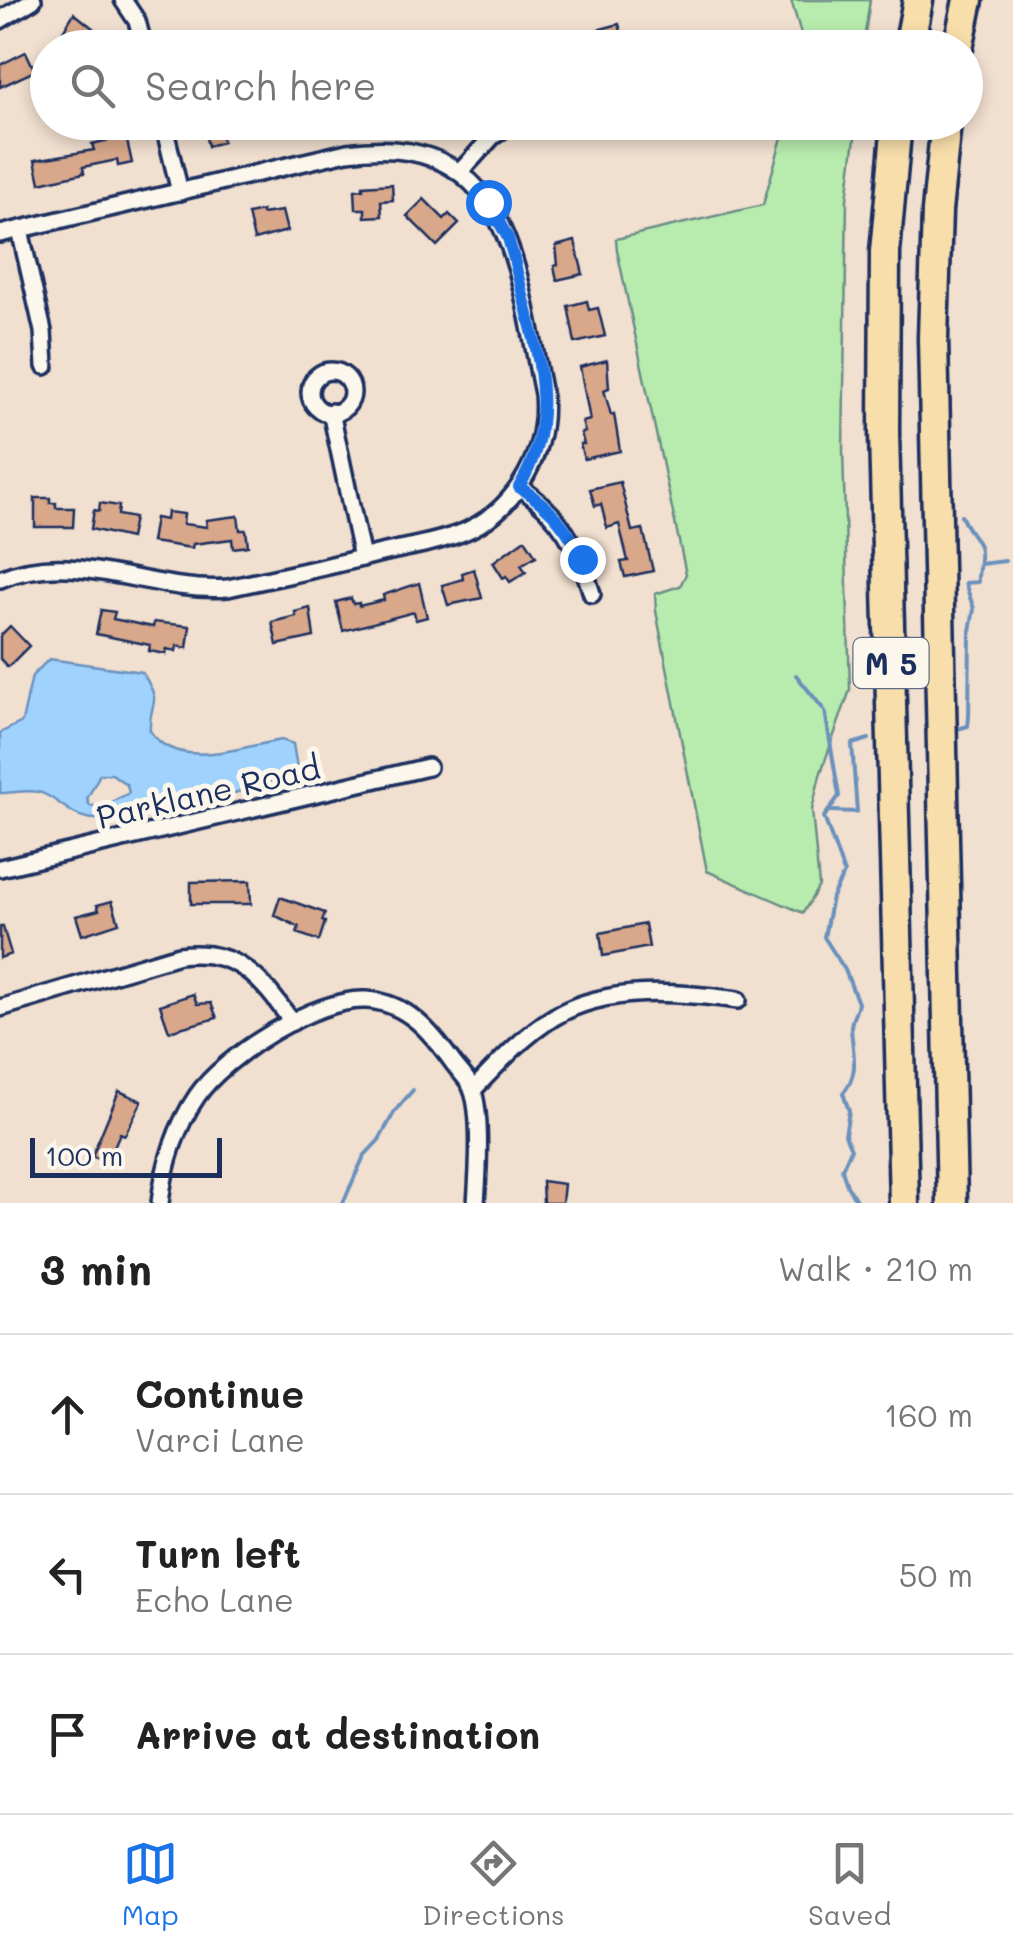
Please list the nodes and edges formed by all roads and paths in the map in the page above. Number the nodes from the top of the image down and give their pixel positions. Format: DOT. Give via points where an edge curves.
graph roads {
  1 [pos="33,0"];
  2 [pos="123,0"];
  3 [pos="918,0"];
  4 [pos="968,0"];
  5 [pos="0,20"];
  6 [pos="139,30"];
  7 [pos="912,30"];
  8 [pos="962,30"];
  9 [pos="167,140"];
  10 [pos="489,140"];
  11 [pos="895,140"];
  12 [pos="944,140"];
  13 [pos="460,172"];
  14 [pos="180,192"];
  15 [pos="20,230"];
  16 [pos="0,234"];
  17 [pos="45,366"];
  18 [pos="332,412"];
  19 [pos="515,492"];
  20 [pos="362,558"];
  21 [pos="0,579"];
  22 [pos="592,594"];
  23 [pos="428,768"];
  24 [pos="0,868"];
  25 [pos="738,1000"];
  26 [pos="0,1008"];
  27 [pos="292,1022"];
  28 [pos="473,1090"];
  29 [pos="160,1203"];
  30 [pos="476,1203"];
  31 [pos="904,1203"];
  32 [pos="952,1203"];
  1 -- 5 [label="street"];
  2 -- 6 [label="street"];
  3 -- 7 [label="highway"];
  4 -- 8 [label="highway"];
  9 -- 14 [label="street"];
  10 -- 13 [label="street"];
  11 -- 31 [label="highway, M 5" via="885,252 884,432"];
  12 -- 32 [label="highway, M 5" via="933,338"];
  13 -- 14 [label="street" via="406,150 368,149"];
  13 -- 19 [label="street" via="508,238 543,394 541,439"];
  14 -- 15 [label="street"];
  15 -- 16 [label="street"];
  15 -- 17 [label="street"];
  18 -- 20 [label="street"];
  19 -- 20 [label="street" via="490,517 459,533"];
  19 -- 22 [label="street" via="544,506 569,535"];
  20 -- 21 [label="street" via="216,589 66,566"];
  23 -- 24 [label="street, Parklane Road"];
  25 -- 28 [label="street" via="628,994 582,1004 534,1032"];
  26 -- 27 [label="street" via="202,952 251,972"];
  27 -- 28 [label="street" via="322,1007 364,999 400,1006 433,1035"];
  27 -- 29 [label="street" via="240,1054 199,1092 177,1130"];
  28 -- 30 [label="street" via="480,1160"];
}
